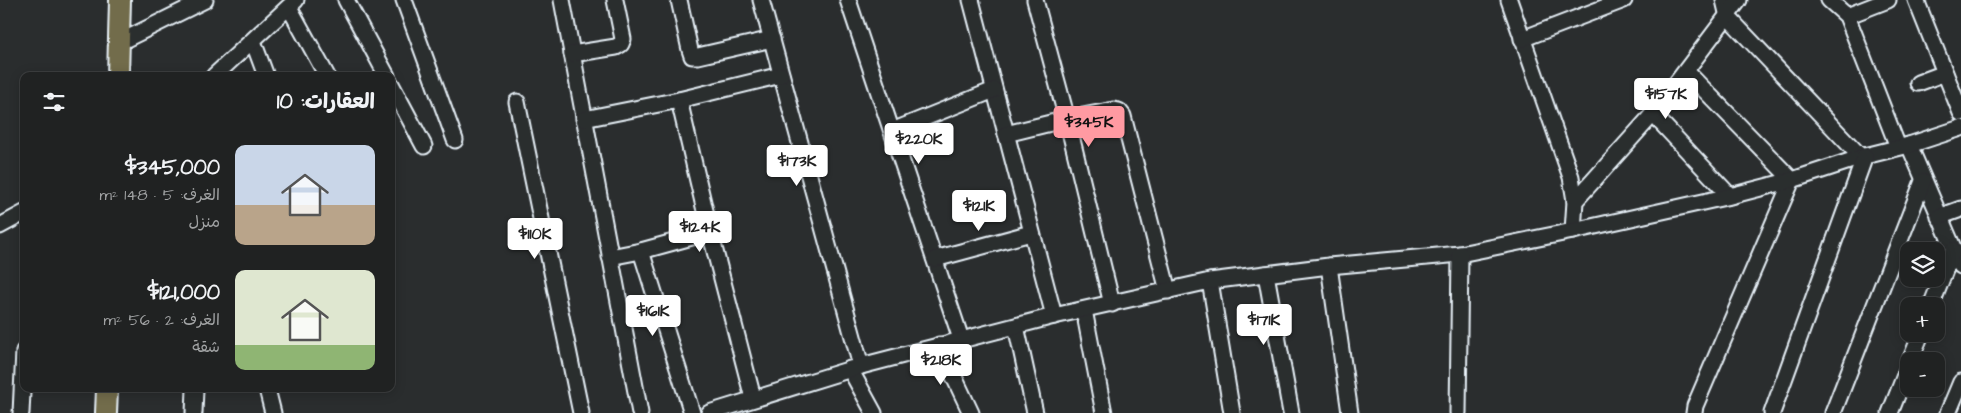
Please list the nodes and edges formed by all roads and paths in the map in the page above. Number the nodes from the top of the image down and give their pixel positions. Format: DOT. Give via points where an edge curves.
graph roads {
  1 [pos="120,0"];
  2 [pos="205,0"];
  3 [pos="346,0"];
  4 [pos="404,0"];
  5 [pos="562,0"];
  6 [pos="615,0"];
  7 [pos="679,0"];
  8 [pos="761,0"];
  9 [pos="848,0"];
  10 [pos="970,0"];
  11 [pos="1035,0"];
  12 [pos="1509,0"];
  13 [pos="1624,0"];
  14 [pos="1724,0"];
  15 [pos="1739,0"];
  16 [pos="1829,0"];
  17 [pos="1888,0"];
  18 [pos="1916,0"];
  19 [pos="292,4"];
  20 [pos="1848,16"];
  21 [pos="1728,17"];
  22 [pos="772,39"];
  23 [pos="1522,39"];
  24 [pos="253,41"];
  25 [pos="118,44"];
  26 [pos="572,54"];
  27 [pos="1686,71"];
  28 [pos="118,72"];
  29 [pos="218,72"];
  30 [pos="265,72"];
  31 [pos="325,72"];
  32 [pos="385,72"];
  33 [pos="1945,72"];
  34 [pos="782,75"];
  35 [pos="1918,83"];
  36 [pos="994,90"];
  37 [pos="395,92"];
  38 [pos="679,100"];
  39 [pos="517,102"];
  40 [pos="1961,113"];
  41 [pos="1652,114"];
  42 [pos="584,119"];
  43 [pos="1067,119"];
  44 [pos="1961,128"];
  45 [pos="892,131"];
  46 [pos="1006,134"];
  47 [pos="455,140"];
  48 [pos="424,146"];
  49 [pos="1904,146"];
  50 [pos="1863,156"];
  51 [pos="1792,180"];
  52 [pos="1924,181"];
  53 [pos="1730,196"];
  54 [pos="1576,201"];
  55 [pos="1961,209"];
  56 [pos="20,215"];
  57 [pos="1939,217"];
  58 [pos="0,226"];
  59 [pos="1573,231"];
  60 [pos="710,232"];
  61 [pos="1031,233"];
  62 [pos="1953,250"];
  63 [pos="641,251"];
  64 [pos="1460,254"];
  65 [pos="610,257"];
  66 [pos="935,259"];
  67 [pos="1329,266"];
  68 [pos="1961,266"];
  69 [pos="1266,274"];
  70 [pos="1210,281"];
  71 [pos="1168,291"];
  72 [pos="1935,297"];
  73 [pos="1112,304"];
  74 [pos="1084,310"];
  75 [pos="1054,316"];
  76 [pos="1016,326"];
  77 [pos="961,339"];
  78 [pos="939,345"];
  79 [pos="856,367"];
  80 [pos="1961,382"];
  81 [pos="1900,388"];
  82 [pos="22,392"];
  83 [pos="107,392"];
  84 [pos="195,392"];
  85 [pos="268,392"];
  86 [pos="753,398"];
  87 [pos="736,409"];
  88 [pos="21,413"];
  89 [pos="106,413"];
  90 [pos="194,413"];
  91 [pos="273,413"];
  92 [pos="581,413"];
  93 [pos="640,413"];
  94 [pos="692,413"];
  95 [pos="709,413"];
  96 [pos="874,413"];
  97 [pos="971,413"];
  98 [pos="1035,413"];
  99 [pos="1104,413"];
  100 [pos="1232,413"];
  101 [pos="1291,413"];
  102 [pos="1350,413"];
  103 [pos="1458,413"];
  104 [pos="1694,413"];
  105 [pos="1772,413"];
  106 [pos="1833,413"];
  107 [pos="1890,413"];
  108 [pos="1948,413"];
  1 -- 25 [label="main road"];
  2 -- 25 [label="street"];
  3 -- 32 [label="street"];
  4 -- 47 [label="street"];
  5 -- 26 [label="street"];
  6 -- 26 [label="street" via="623,39 621,44"];
  7 -- 22 [label="street" via="692,56"];
  8 -- 22 [label="street"];
  9 -- 45 [label="street"];
  10 -- 36 [label="street"];
  11 -- 43 [label="street"];
  12 -- 23 [label="street"];
  13 -- 23 [label="street"];
  14 -- 21 [label="street"];
  15 -- 21 [label="street"];
  16 -- 20 [label="street"];
  17 -- 20 [label="street"];
  18 -- 33 [label="street"];
  19 -- 24 [label="street"];
  19 -- 31 [label="street"];
  20 -- 49 [label="street"];
  21 -- 27 [label="street"];
  21 -- 50 [label="street"];
  22 -- 34 [label="street"];
  23 -- 54 [label="street" via="1571,177"];
  24 -- 29 [label="street"];
  24 -- 30 [label="street"];
  25 -- 28 [label="main road"];
  26 -- 42 [label="street"];
  27 -- 41 [label="street"];
  27 -- 51 [label="street"];
  33 -- 35 [label="street"];
  33 -- 40 [label="street"];
  34 -- 38 [label="street"];
  34 -- 79 [label="street"];
  36 -- 45 [label="street"];
  36 -- 46 [label="street"];
  37 -- 48 [label="street"];
  38 -- 42 [label="street"];
  38 -- 60 [label="street"];
  39 -- 92 [label="street"];
  41 -- 53 [label="street"];
  41 -- 54 [label="street"];
  42 -- 65 [label="street"];
  43 -- 46 [label="street"];
  43 -- 71 [label="street" via="1114,110 1123,116"];
  43 -- 73 [label="street"];
  44 -- 49 [label="street"];
  45 -- 66 [label="street"];
  46 -- 61 [label="street"];
  49 -- 50 [label="street"];
  49 -- 52 [label="street"];
  50 -- 51 [label="street"];
  50 -- 105 [label="street"];
  51 -- 53 [label="street"];
  51 -- 104 [label="street"];
  52 -- 57 [label="street"];
  52 -- 106 [label="street"];
  53 -- 59 [label="street"];
  54 -- 59 [label="street"];
  55 -- 57 [label="street"];
  56 -- 58 [label="street"];
  57 -- 62 [label="street"];
  59 -- 64 [label="street"];
  60 -- 63 [label="street"];
  60 -- 86 [label="street"];
  61 -- 66 [label="street"];
  61 -- 75 [label="street"];
  62 -- 68 [label="street"];
  62 -- 72 [label="street"];
  63 -- 65 [label="street"];
  63 -- 94 [label="street"];
  64 -- 67 [label="street"];
  64 -- 103 [label="street"];
  65 -- 93 [label="street"];
  66 -- 77 [label="street"];
  67 -- 69 [label="street"];
  67 -- 102 [label="street"];
  69 -- 70 [label="street"];
  69 -- 101 [label="street"];
  70 -- 71 [label="street"];
  70 -- 100 [label="street"];
  71 -- 73 [label="street"];
  73 -- 74 [label="street"];
  74 -- 75 [label="street"];
  74 -- 99 [label="street"];
  75 -- 76 [label="street"];
  76 -- 77 [label="street"];
  76 -- 98 [label="street"];
  77 -- 78 [label="street"];
  78 -- 79 [label="street"];
  78 -- 97 [label="street"];
  79 -- 86 [label="street"];
  79 -- 96 [label="street"];
  80 -- 108 [label="street"];
  81 -- 107 [label="street"];
  82 -- 88 [label="street"];
  83 -- 89 [label="main road"];
  84 -- 90 [label="street"];
  85 -- 91 [label="street"];
  86 -- 87 [label="street"];
  87 -- 95 [label="street"];
}
